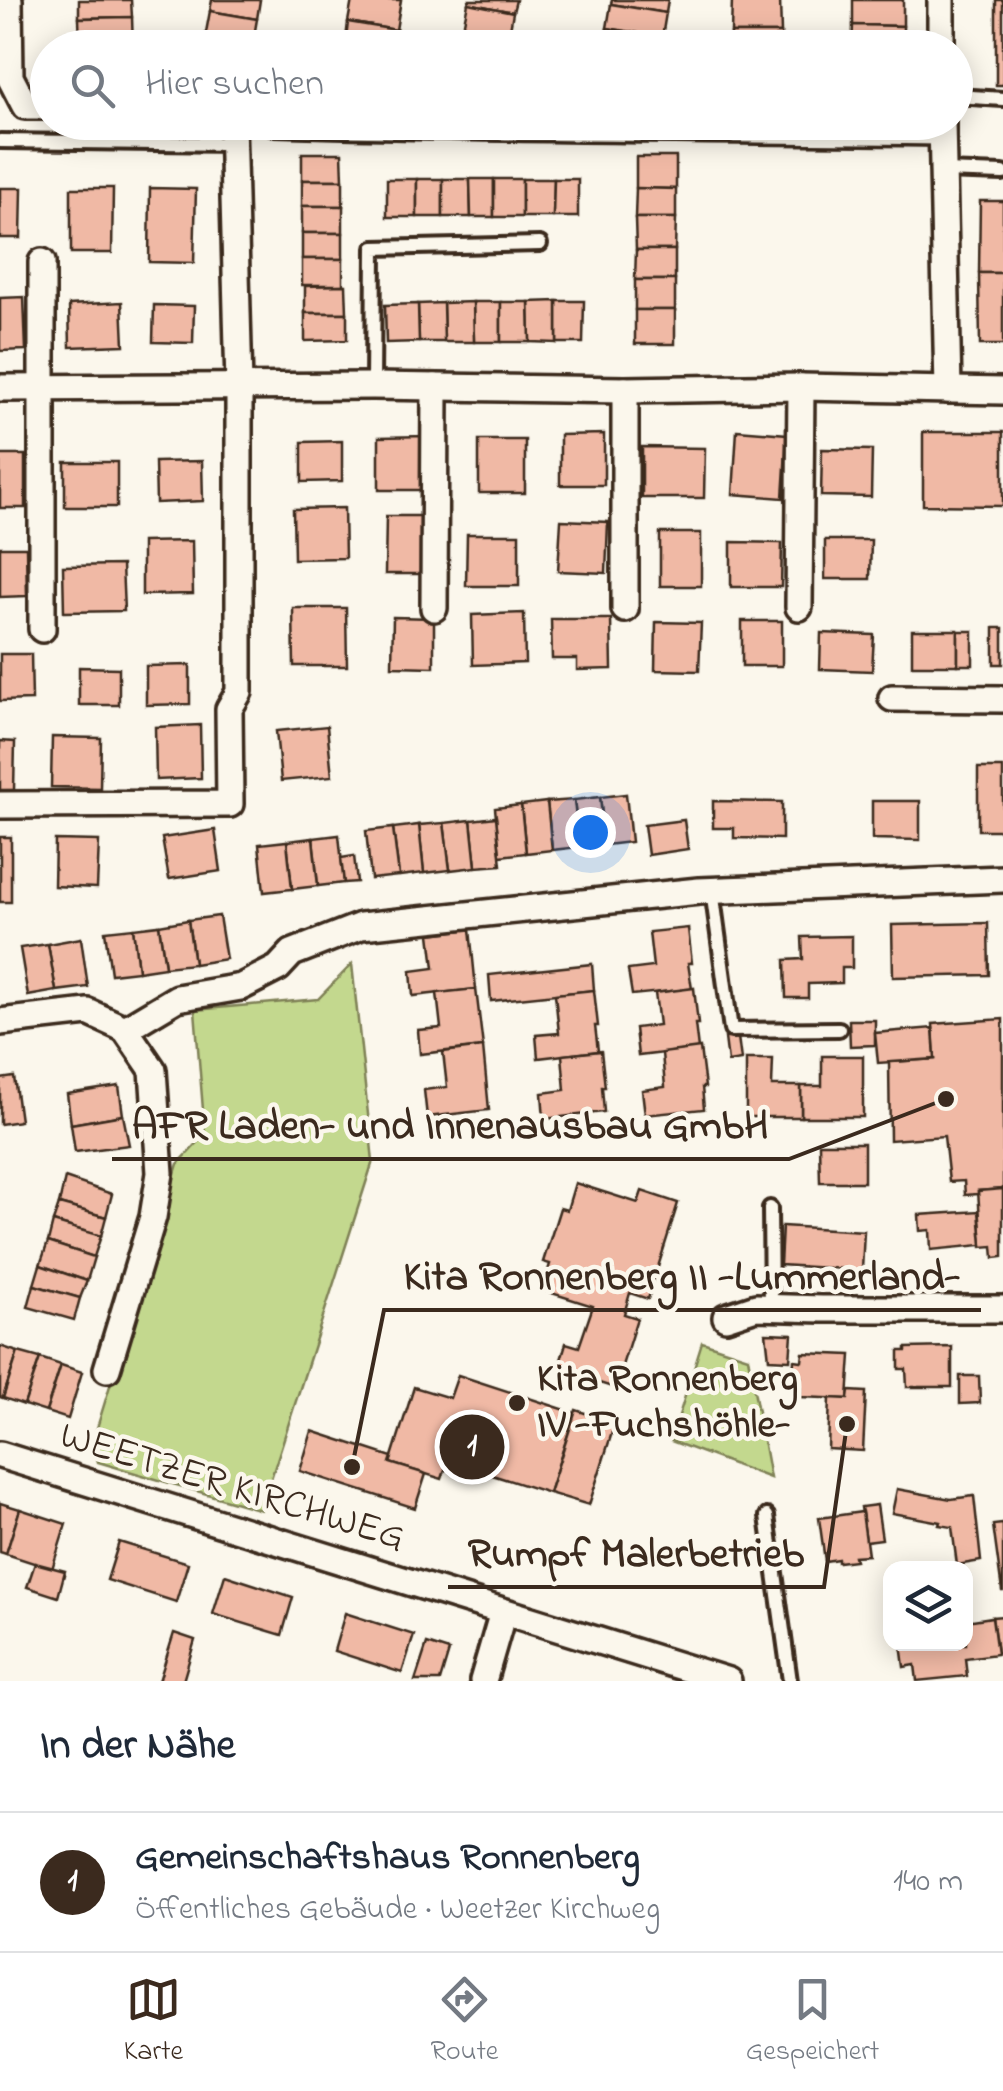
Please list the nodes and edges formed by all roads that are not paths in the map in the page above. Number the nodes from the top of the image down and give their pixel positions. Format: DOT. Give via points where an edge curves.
graph roads {
  1 [pos="10,0"];
  2 [pos="940,0"];
  3 [pos="941,30"];
  4 [pos="973,97"];
  5 [pos="1003,98"];
  6 [pos="30,106"];
  7 [pos="30,140"];
  8 [pos="233,140"];
  9 [pos="942,140"];
  10 [pos="0,141"];
  11 [pos="943,171"];
  12 [pos="1003,173"];
  13 [pos="540,244"];
  14 [pos="42,262"];
  15 [pos="239,386"];
  16 [pos="373,386"];
  17 [pos="436,387"];
  18 [pos="802,387"];
  19 [pos="0,388"];
  20 [pos="43,389"];
  21 [pos="626,390"];
  22 [pos="948,390"];
  23 [pos="1003,391"];
  24 [pos="799,606"];
  25 [pos="434,608"];
  26 [pos="626,609"];
  27 [pos="42,628"];
  28 [pos="892,698"];
  29 [pos="1003,699"];
  30 [pos="0,805"];
  31 [pos="1003,880"];
  32 [pos="712,890"];
  33 [pos="0,1022"];
  34 [pos="125,1029"];
  35 [pos="839,1029"];
  36 [pos="770,1208"];
  37 [pos="771,1307"];
  38 [pos="1003,1309"];
  39 [pos="726,1317"];
  40 [pos="107,1369"];
  41 [pos="0,1455"];
  42 [pos="767,1516"];
  43 [pos="504,1612"];
  44 [pos="483,1681"];
  45 [pos="728,1681"];
  46 [pos="790,1681"];
  1 -- 6 [label="street" via="10,77"];
  2 -- 3 [label="street"];
  4 -- 5 [label="lane"];
  7 -- 10 [label="lane"];
  8 -- 15 [label="street"];
  9 -- 11 [label="street"];
  11 -- 12 [label="lane"];
  11 -- 22 [label="street"];
  13 -- 16 [label="lane" via="374,248"];
  14 -- 20 [label="street"];
  15 -- 16 [label="street"];
  15 -- 20 [label="street"];
  15 -- 30 [label="street" via="240,692 229,710 230,804"];
  16 -- 17 [label="street"];
  17 -- 21 [label="street"];
  17 -- 25 [label="street"];
  18 -- 21 [label="street"];
  18 -- 22 [label="street"];
  18 -- 24 [label="street"];
  19 -- 20 [label="street"];
  20 -- 27 [label="street"];
  21 -- 26 [label="street"];
  22 -- 23 [label="street"];
  28 -- 29 [label="street"];
  31 -- 32 [label="street"];
  32 -- 34 [label="street" via="361,926 292,953 241,987 178,998"];
  32 -- 35 [label="lane" via="731,1030"];
  33 -- 34 [label="street" via="88,1012"];
  34 -- 40 [label="street" via="153,1070 160,1173"];
  36 -- 37 [label="lane"];
  37 -- 38 [label="street"];
  37 -- 39 [label="street"];
  41 -- 43 [label="street, WEETZER KIRCHWEG"];
  42 -- 46 [label="lane"];
  43 -- 44 [label="street"];
  43 -- 45 [label="street, WEETZER KIRCHWEG"];
}
